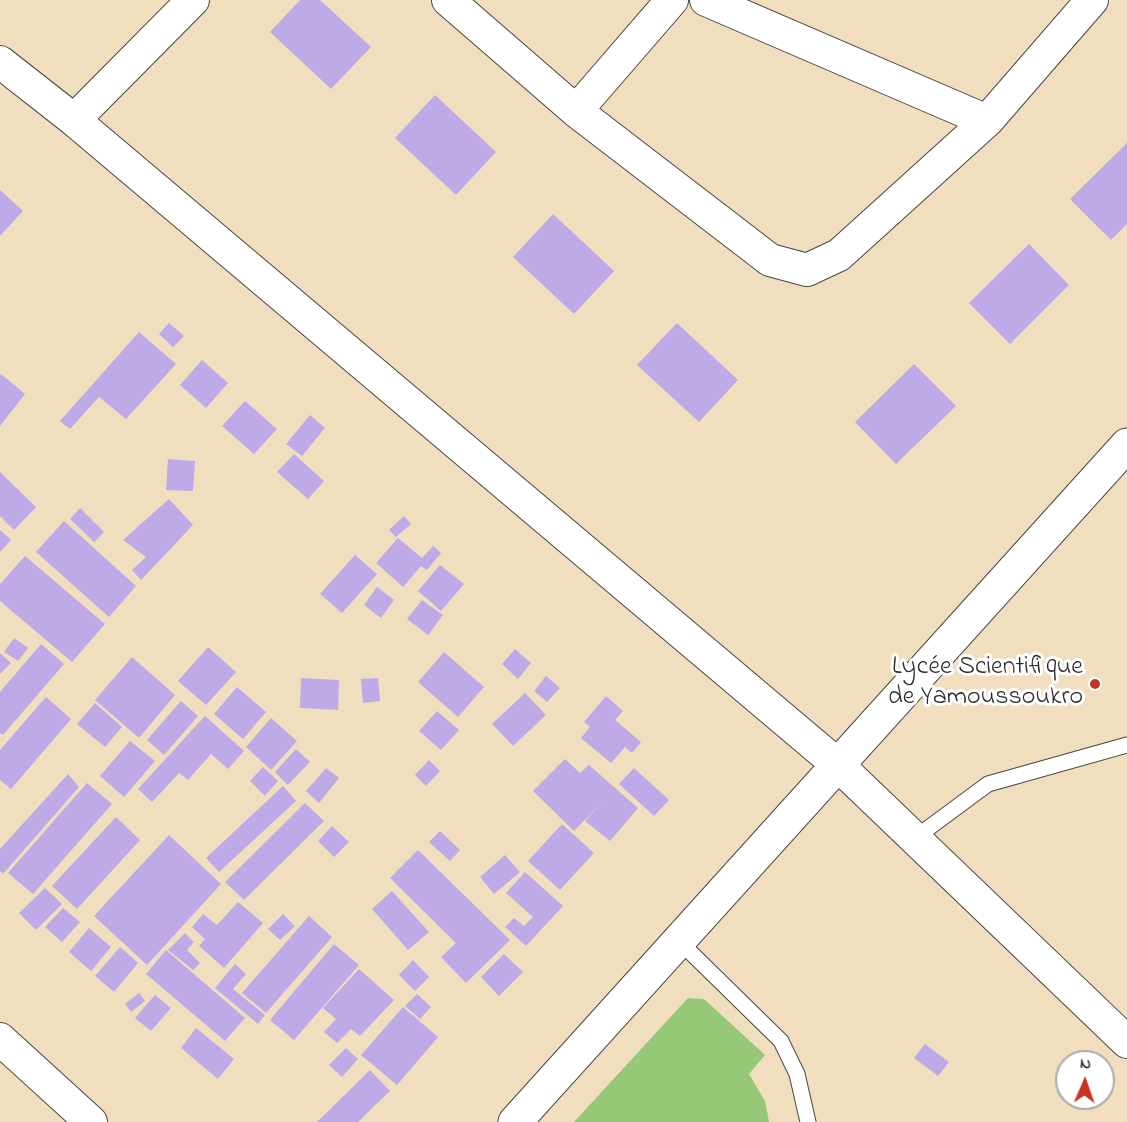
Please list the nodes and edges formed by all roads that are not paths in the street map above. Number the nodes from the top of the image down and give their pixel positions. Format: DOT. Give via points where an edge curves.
graph roads {
  1 [pos="194,0"];
  2 [pos="448,0"];
  3 [pos="672,0"];
  4 [pos="706,0"];
  5 [pos="1092,0"];
  6 [pos="0,62"];
  7 [pos="576,111"];
  8 [pos="74,120"];
  9 [pos="987,121"];
  10 [pos="1127,445"];
  11 [pos="1127,745"];
  12 [pos="838,765"];
  13 [pos="915,838"];
  14 [pos="679,941"];
  15 [pos="0,1039"];
  16 [pos="1127,1042"];
  17 [pos="91,1122"];
  18 [pos="515,1122"];
  19 [pos="808,1122"];
  1 -- 8 [label="street"];
  2 -- 7 [label="street"];
  3 -- 7 [label="street"];
  4 -- 9 [label="street"];
  5 -- 9 [label="street"];
  6 -- 8 [label="street"];
  7 -- 9 [label="street" via="770,260 807,270 839,255"];
  8 -- 12 [label="street"];
  10 -- 12 [label="street"];
  11 -- 13 [label="lane" via="988,784"];
  12 -- 13 [label="street"];
  12 -- 14 [label="street"];
  13 -- 16 [label="street"];
  14 -- 18 [label="street"];
  14 -- 19 [label="lane" via="781,1041 796,1074"];
  15 -- 17 [label="street"];
}
